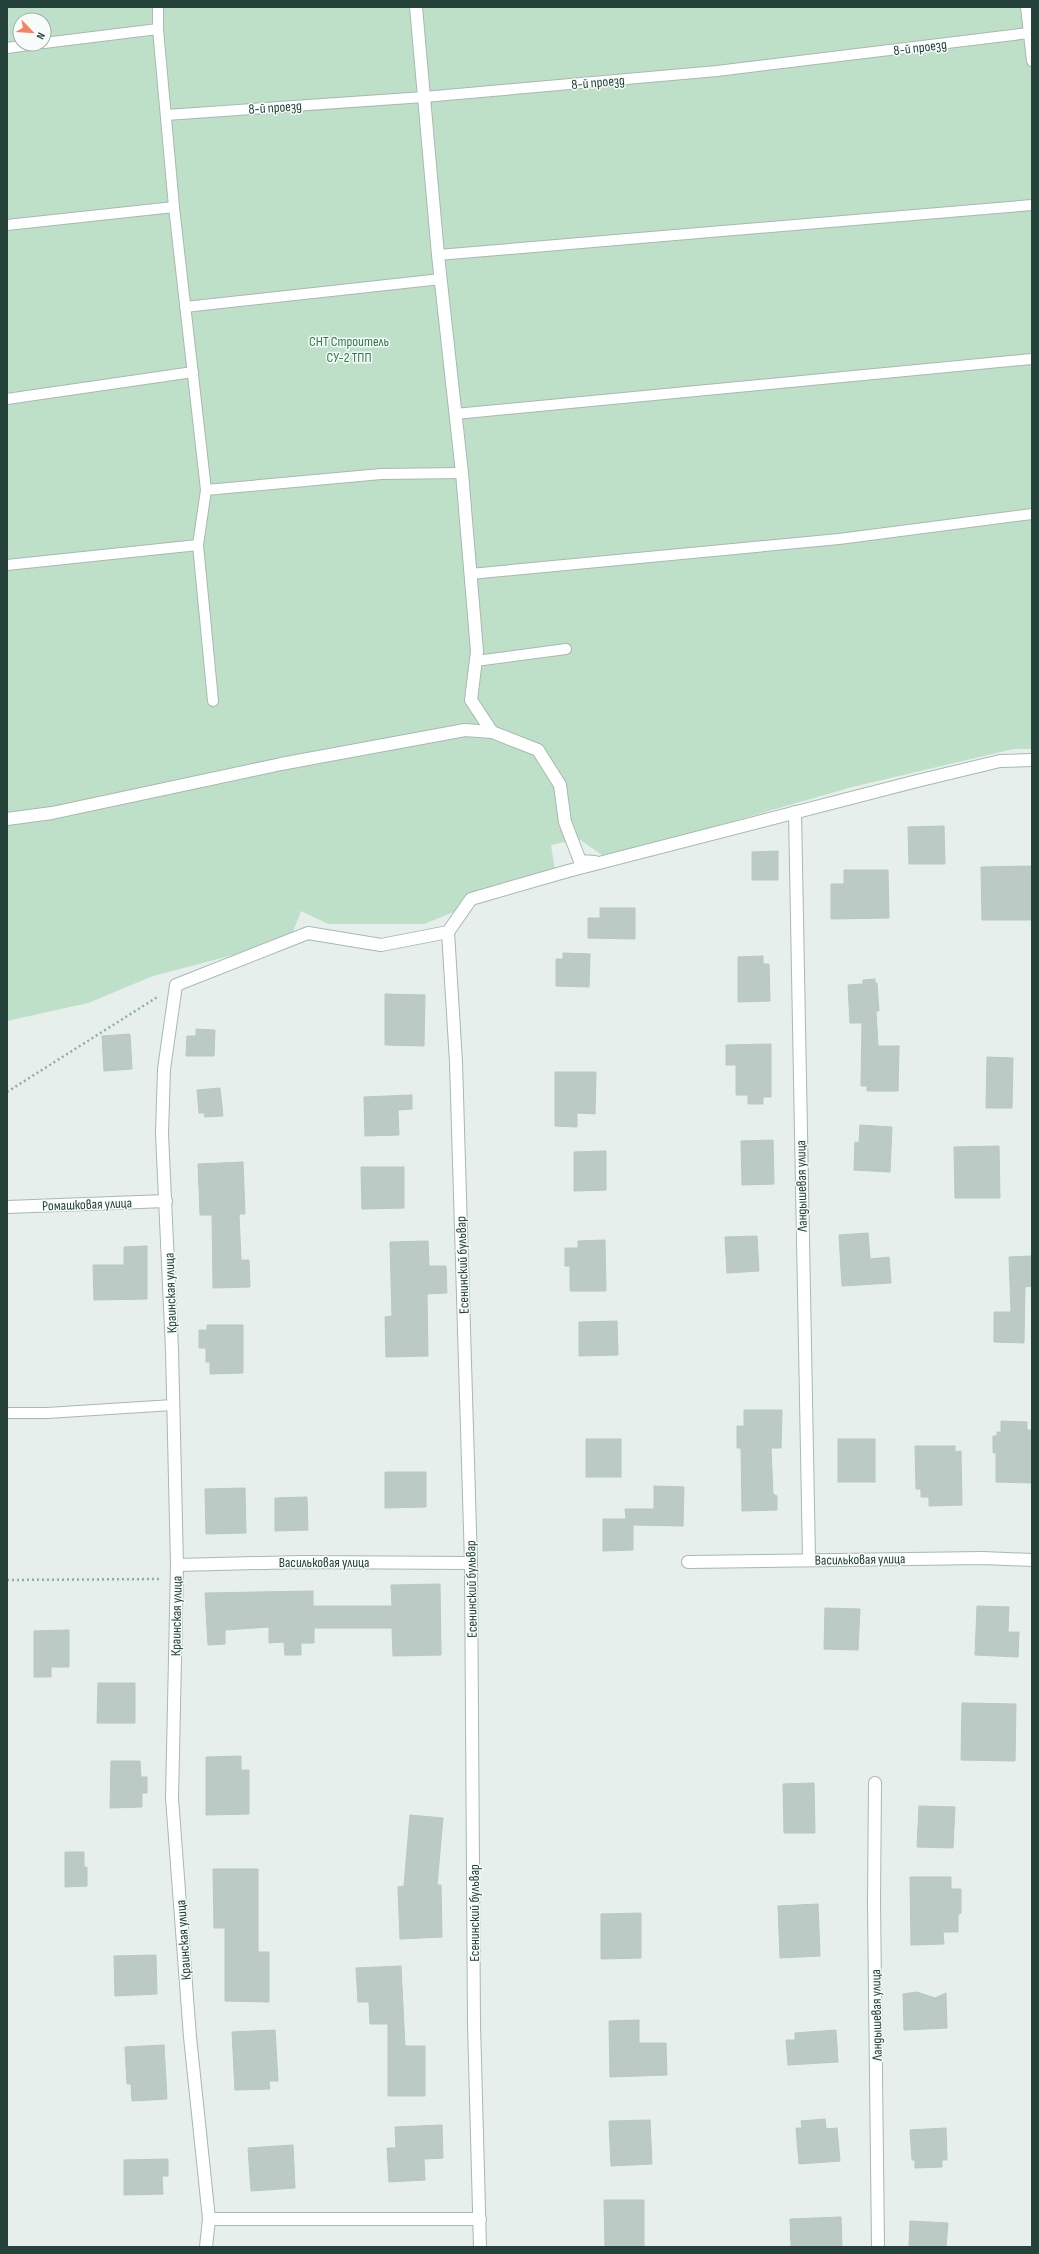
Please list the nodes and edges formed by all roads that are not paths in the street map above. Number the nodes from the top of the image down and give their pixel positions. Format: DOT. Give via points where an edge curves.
graph roads {
  1 [pos="158,7"];
  2 [pos="416,7"];
  3 [pos="1026,7"];
  4 [pos="158,29"];
  5 [pos="1029,33"];
  6 [pos="52,42"];
  7 [pos="1032,61"];
  8 [pos="424,97"];
  9 [pos="166,115"];
  10 [pos="1032,205"];
  11 [pos="174,207"];
  12 [pos="7,225"];
  13 [pos="438,255"];
  14 [pos="441,279"];
  15 [pos="185,307"];
  16 [pos="1032,359"];
  17 [pos="193,372"];
  18 [pos="7,400"];
  19 [pos="456,414"];
  20 [pos="462,473"];
  21 [pos="206,490"];
  22 [pos="1032,514"];
  23 [pos="198,545"];
  24 [pos="7,565"];
  25 [pos="470,574"];
  26 [pos="566,649"];
  27 [pos="476,662"];
  28 [pos="213,701"];
  29 [pos="492,732"];
  30 [pos="1032,760"];
  31 [pos="795,812"];
  32 [pos="7,819"];
  33 [pos="604,863"];
  34 [pos="448,932"];
  35 [pos="166,1201"];
  36 [pos="7,1206"];
  37 [pos="173,1405"];
  38 [pos="7,1413"];
  39 [pos="809,1560"];
  40 [pos="1032,1560"];
  41 [pos="688,1562"];
  42 [pos="471,1563"];
  43 [pos="177,1565"];
  44 [pos="875,1783"];
  45 [pos="209,2219"];
  46 [pos="480,2219"];
  47 [pos="206,2247"];
  48 [pos="480,2247"];
  49 [pos="878,2247"];
  1 -- 4 [label="lane"];
  2 -- 8 [label="street"];
  3 -- 5 [label="lane"];
  4 -- 6 [label="lane"];
  4 -- 9 [label="lane"];
  5 -- 7 [label="lane"];
  5 -- 8 [label="lane, 8-й проезд" via="717,71"];
  8 -- 9 [label="lane, 8-й проезд"];
  8 -- 13 [label="street"];
  9 -- 11 [label="lane"];
  10 -- 13 [label="lane"];
  11 -- 12 [label="lane"];
  11 -- 15 [label="lane"];
  13 -- 14 [label="street"];
  14 -- 15 [label="lane"];
  14 -- 19 [label="street"];
  15 -- 17 [label="lane"];
  16 -- 19 [label="lane"];
  17 -- 18 [label="lane"];
  17 -- 21 [label="lane"];
  19 -- 20 [label="street"];
  20 -- 21 [label="lane" via="381,474"];
  20 -- 25 [label="street"];
  21 -- 23 [label="lane"];
  22 -- 25 [label="lane" via="839,539"];
  23 -- 24 [label="lane"];
  23 -- 28 [label="lane"];
  25 -- 27 [label="street"];
  26 -- 27 [label="lane"];
  27 -- 29 [label="street" via="471,700"];
  29 -- 32 [label="street" via="465,730 281,764 52,813"];
  29 -- 33 [label="street" via="538,750 560,785 565,822 580,861"];
  30 -- 31 [label="street" via="1000,761"];
  31 -- 33 [label="street"];
  31 -- 39 [label="street, Ландышевая улица"];
  33 -- 34 [label="street" via="471,899"];
  34 -- 35 [label="street, Краинская улица" via="381,945 308,933 176,985 164,1069 162,1134"];
  34 -- 42 [label="street, Есенинский бульвар" via="457,1070"];
  35 -- 36 [label="street, Ромашковая улица"];
  35 -- 37 [label="street, Краинская улица"];
  37 -- 38 [label="lane"];
  37 -- 43 [label="street, Краинская улица"];
  39 -- 40 [label="street, Васильковая улица"];
  39 -- 41 [label="street, Васильковая улица"];
  42 -- 43 [label="street, Васильковая улица" via="301,1562"];
  42 -- 46 [label="street, Есенинский бульвар" via="474,2024"];
  43 -- 45 [label="street, Краинская улица" via="172,1798 190,2037"];
  44 -- 49 [label="street, Ландышевая улица"];
  45 -- 46 [label="street"];
  45 -- 47 [label="street, Краинская улица"];
  46 -- 48 [label="street, Есенинский бульвар"];
}
